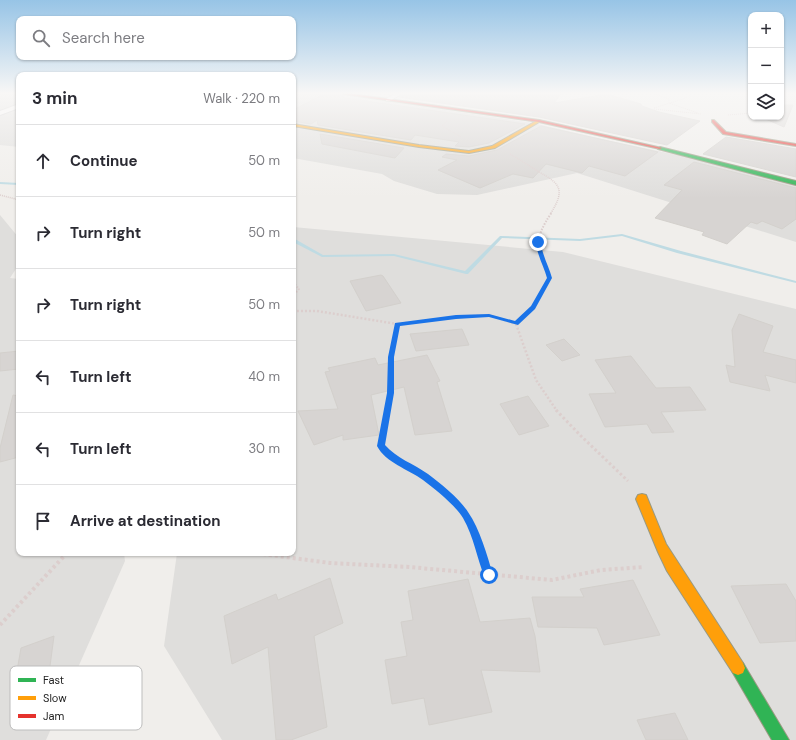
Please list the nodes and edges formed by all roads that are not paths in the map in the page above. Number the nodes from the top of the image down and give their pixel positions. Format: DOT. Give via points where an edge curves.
graph roads {
  1 [pos="314,129"];
  2 [pos="526,129"];
  3 [pos="573,129"];
  4 [pos="721,129"];
  5 [pos="796,145"];
  6 [pos="796,183"];
  7 [pos="642,499"];
  8 [pos="781,740"];
  1 -- 2 [label="street" via="469,152 493,148"];
  3 -- 6 [label="street"];
  4 -- 5 [label="street" via="729,134"];
  7 -- 8 [label="street" via="672,566"];
}
